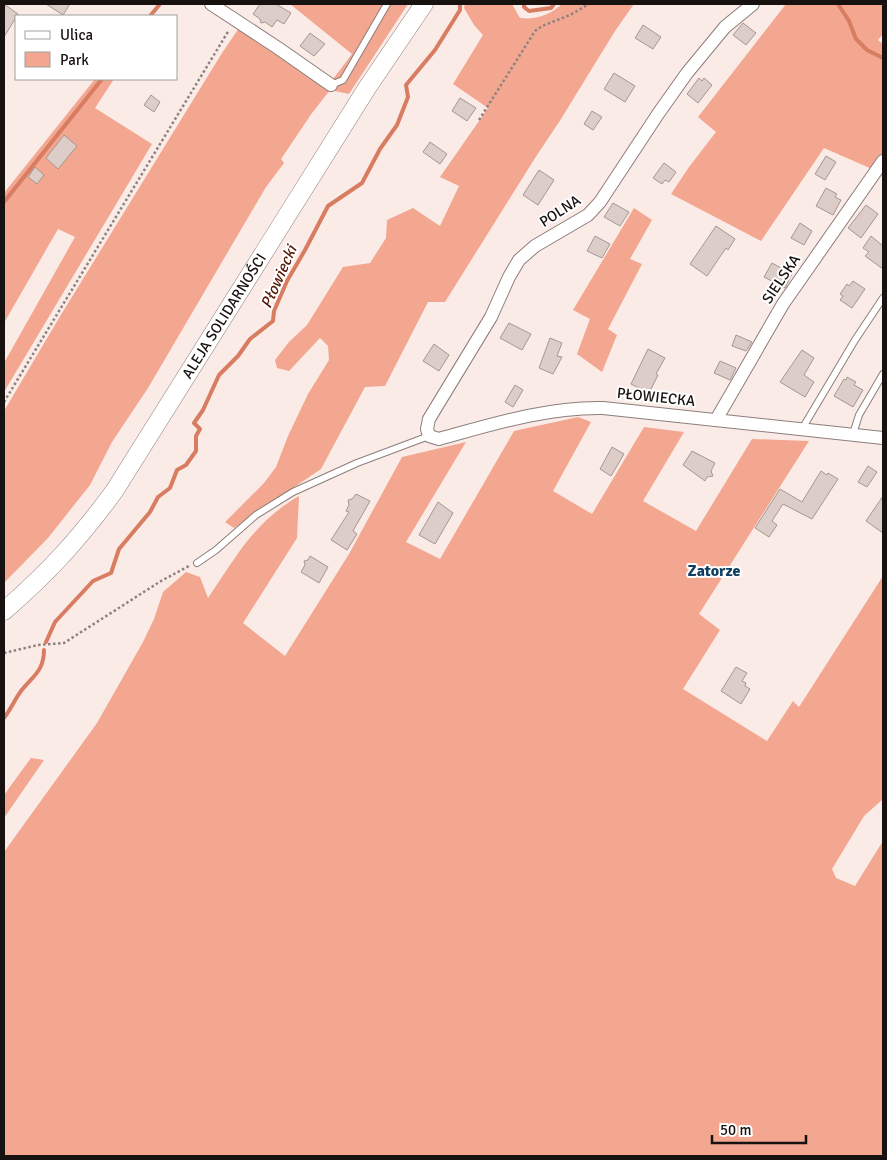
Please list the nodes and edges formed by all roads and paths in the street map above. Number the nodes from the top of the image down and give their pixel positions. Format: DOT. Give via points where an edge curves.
graph roads {
  1 [pos="211,4"];
  2 [pos="387,4"];
  3 [pos="424,4"];
  4 [pos="589,4"];
  5 [pos="753,4"];
  6 [pos="235,20"];
  7 [pos="331,86"];
  8 [pos="479,120"];
  9 [pos="883,162"];
  10 [pos="883,298"];
  11 [pos="883,374"];
  12 [pos="4,402"];
  13 [pos="716,420"];
  14 [pos="802,428"];
  15 [pos="852,434"];
  16 [pos="429,436"];
  17 [pos="883,438"];
  18 [pos="197,563"];
  19 [pos="4,611"];
  20 [pos="4,653"];
  1 -- 6 [label="street"];
  2 -- 7 [label="lane" via="343,80"];
  3 -- 19 [label="main road, ALEJA SOLIDARNOŚCI" via="367,88 115,490 64,555"];
  4 -- 8 [label="path" via="536,31"];
  5 -- 16 [label="street, POLNA" via="724,27 687,73 600,202 588,215 535,246 519,260 490,317 429,419"];
  6 -- 7 [label="street"];
  6 -- 12 [label="path"];
  9 -- 13 [label="street, SIELSKA" via="783,304"];
  10 -- 14 [label="lane"];
  11 -- 15 [label="lane" via="858,415"];
  13 -- 14 [label="street, PŁOWIECKA"];
  13 -- 16 [label="street, PŁOWIECKA" via="577,408 551,411 439,439"];
  14 -- 15 [label="street, PŁOWIECKA"];
  15 -- 17 [label="street, PŁOWIECKA"];
  16 -- 18 [label="lane" via="292,492 256,515"];
  18 -- 20 [label="path" via="161,581 64,643 38,644"];
}
